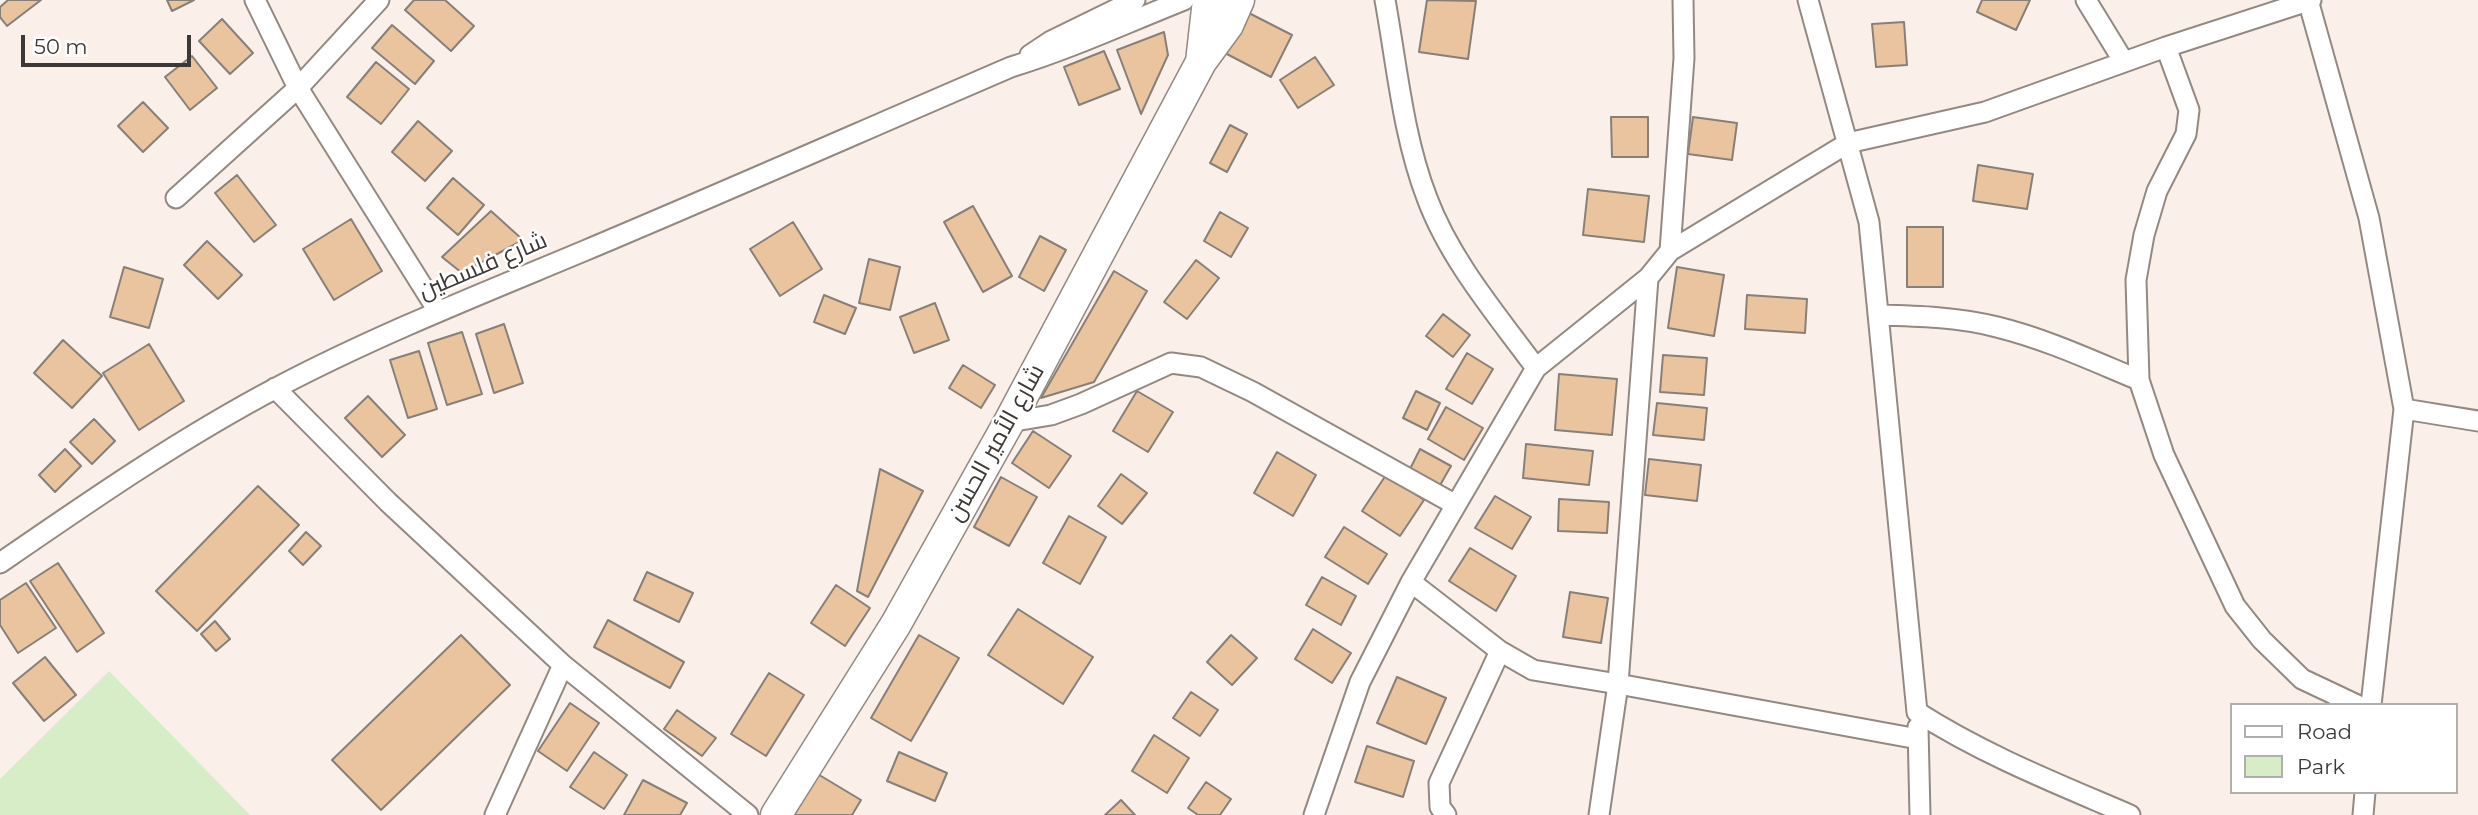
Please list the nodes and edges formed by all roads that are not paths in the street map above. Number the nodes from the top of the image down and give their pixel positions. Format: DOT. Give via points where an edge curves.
graph roads {
  1 [pos="255,0"];
  2 [pos="379,0"];
  3 [pos="1135,0"];
  4 [pos="1184,0"];
  5 [pos="1208,0"];
  6 [pos="1239,0"];
  7 [pos="1385,0"];
  8 [pos="1683,0"];
  9 [pos="1808,0"];
  10 [pos="2086,0"];
  11 [pos="2309,0"];
  12 [pos="1108,5"];
  13 [pos="2166,47"];
  14 [pos="1201,62"];
  15 [pos="2124,62"];
  16 [pos="1011,67"];
  17 [pos="298,88"];
  18 [pos="1848,142"];
  19 [pos="176,198"];
  20 [pos="1670,250"];
  21 [pos="1648,278"];
  22 [pos="438,311"];
  23 [pos="1878,315"];
  24 [pos="1536,368"];
  25 [pos="2140,380"];
  26 [pos="275,388"];
  27 [pos="2404,408"];
  28 [pos="2478,421"];
  29 [pos="1009,422"];
  30 [pos="1456,505"];
  31 [pos="0,563"];
  32 [pos="1411,582"];
  33 [pos="1500,651"];
  34 [pos="563,665"];
  35 [pos="1618,684"];
  36 [pos="2353,703"];
  37 [pos="2371,703"];
  38 [pos="1917,712"];
  39 [pos="1918,739"];
  40 [pos="2365,794"];
  41 [pos="495,815"];
  42 [pos="748,815"];
  43 [pos="776,815"];
  44 [pos="1314,815"];
  45 [pos="1446,815"];
  46 [pos="1599,815"];
  47 [pos="1920,815"];
  48 [pos="2130,815"];
  49 [pos="2363,815"];
  1 -- 17 [label="street"];
  2 -- 17 [label="street"];
  3 -- 12 [label="street, شارع فلسطين"];
  4 -- 16 [label="street, شارع فلسطين" via="1059,53"];
  5 -- 14 [label="main road, شارع الأمير الحسن"];
  6 -- 14 [label="main road, شارع الأمير الحسن" via="1223,33"];
  7 -- 24 [label="street" via="1414,160 1427,201 1452,249"];
  8 -- 20 [label="street" via="1684,58"];
  9 -- 18 [label="street"];
  10 -- 15 [label="street"];
  11 -- 13 [label="street"];
  11 -- 27 [label="street" via="2370,218"];
  12 -- 16 [label="street, شارع فلسطين"];
  13 -- 15 [label="street"];
  13 -- 25 [label="street" via="2189,110 2186,134 2157,191 2144,235 2136,280"];
  14 -- 29 [label="main road, شارع الأمير الحسن"];
  15 -- 18 [label="street" via="1985,113"];
  16 -- 22 [label="street, شارع فلسطين"];
  17 -- 19 [label="street"];
  17 -- 22 [label="street"];
  18 -- 20 [label="street"];
  18 -- 23 [label="street" via="1869,222"];
  20 -- 21 [label="street"];
  21 -- 24 [label="street"];
  21 -- 35 [label="street"];
  22 -- 26 [label="street, شارع فلسطين"];
  23 -- 25 [label="street" via="1947,317 1997,327"];
  23 -- 38 [label="street"];
  24 -- 30 [label="street"];
  25 -- 36 [label="street" via="2164,455 2235,606 2302,680"];
  26 -- 31 [label="street, شارع فلسطين" via="148,464"];
  26 -- 34 [label="street" via="388,502"];
  27 -- 28 [label="street"];
  27 -- 37 [label="street"];
  29 -- 30 [label="street" via="1082,404 1171,363 1201,367"];
  29 -- 43 [label="main road, شارع الأمير الحسن" via="895,624"];
  30 -- 32 [label="street"];
  32 -- 33 [label="street"];
  32 -- 44 [label="street" via="1360,682"];
  33 -- 35 [label="street" via="1533,670"];
  33 -- 45 [label="street" via="1439,783 1440,807"];
  34 -- 41 [label="street"];
  34 -- 42 [label="street"];
  35 -- 39 [label="street"];
  35 -- 46 [label="street"];
  38 -- 39 [label="street"];
  38 -- 48 [label="street" via="2013,764"];
  39 -- 47 [label="street"];
  40 -- 49 [label="street"];
}
